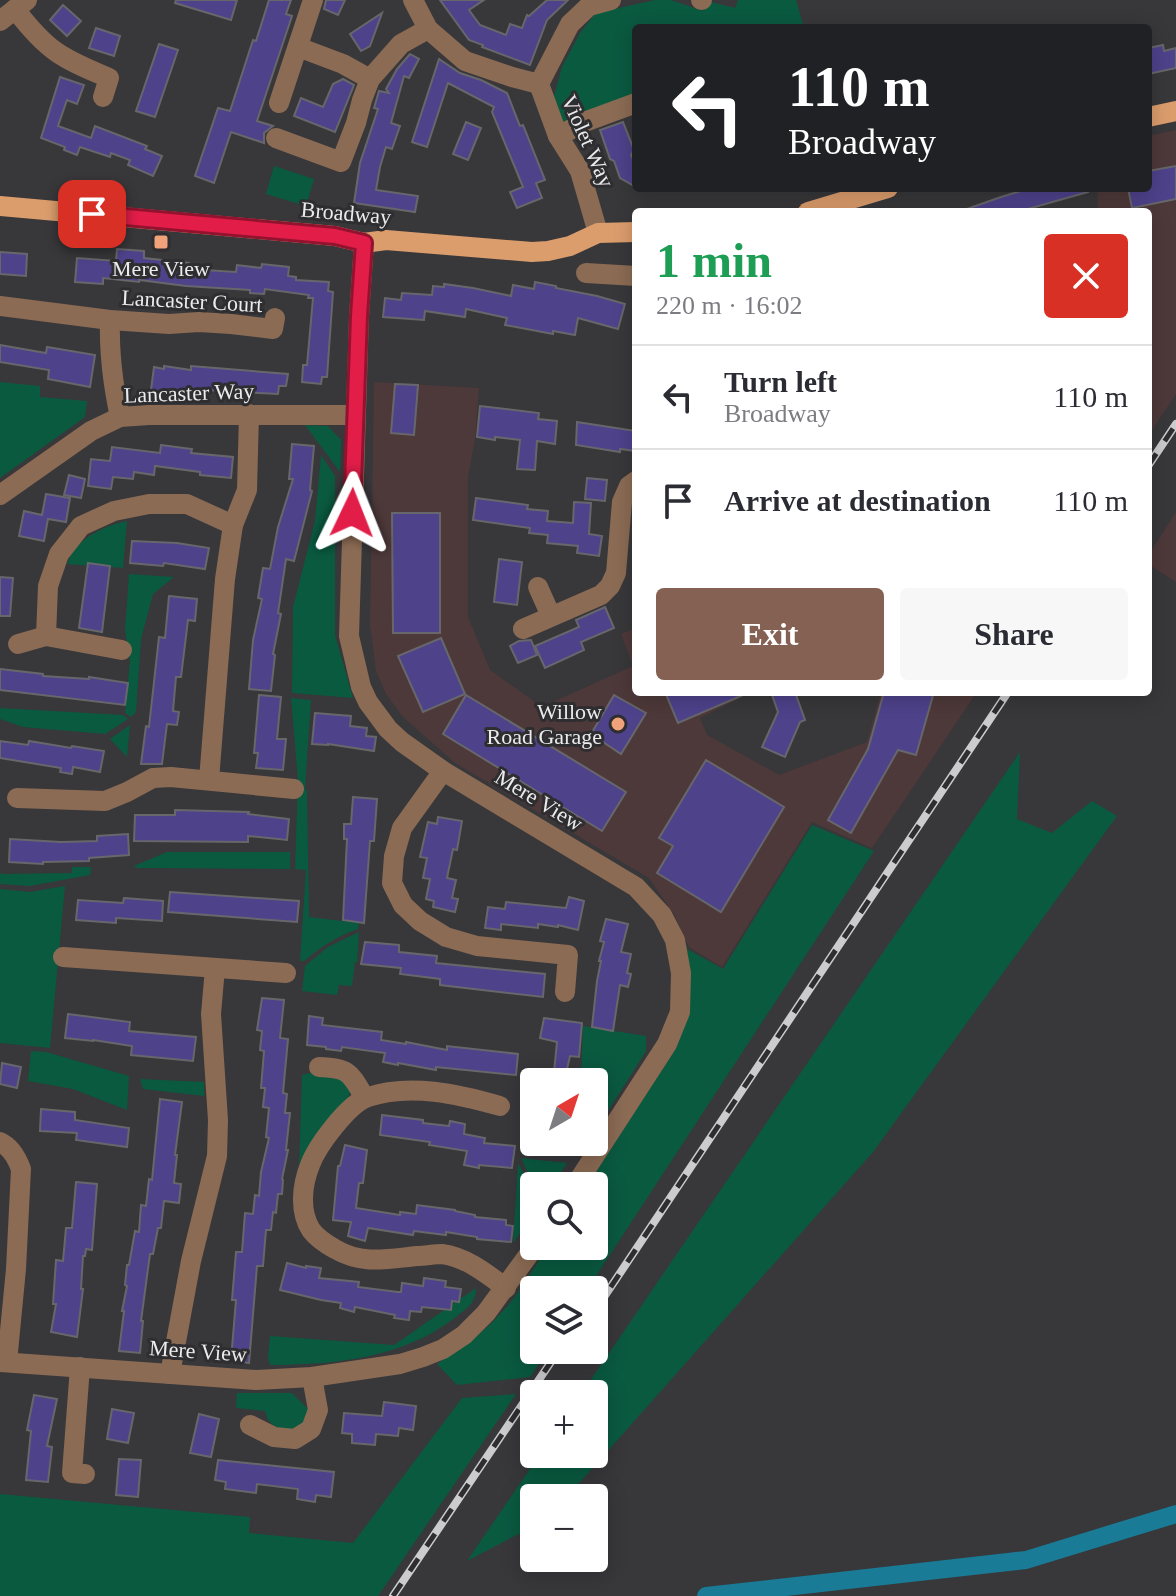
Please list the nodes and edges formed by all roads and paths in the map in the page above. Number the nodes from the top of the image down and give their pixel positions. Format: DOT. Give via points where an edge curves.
graph roads {
  1 [pos="313,0"];
  2 [pos="413,0"];
  3 [pos="611,0"];
  4 [pos="588,3"];
  5 [pos="14,10"];
  6 [pos="428,29"];
  7 [pos="298,47"];
  8 [pos="370,79"];
  9 [pos="539,84"];
  10 [pos="103,97"];
  11 [pos="279,103"];
  12 [pos="632,104"];
  13 [pos="1176,111"];
  14 [pos="1152,116"];
  15 [pos="558,136"];
  16 [pos="276,138"];
  17 [pos="875,192"];
  18 [pos="0,206"];
  19 [pos="823,208"];
  20 [pos="632,232"];
  21 [pos="598,233"];
  22 [pos="364,243"];
  23 [pos="586,273"];
  24 [pos="632,276"];
  25 [pos="0,306"];
  26 [pos="110,320"];
  27 [pos="274,329"];
  28 [pos="249,414"];
  29 [pos="355,415"];
  30 [pos="120,417"];
  31 [pos="632,484"];
  32 [pos="0,495"];
  33 [pos="233,525"];
  34 [pos="538,587"];
  35 [pos="551,616"];
  36 [pos="523,629"];
  37 [pos="46,636"];
  38 [pos="18,644"];
  39 [pos="122,650"];
  40 [pos="443,771"];
  41 [pos="209,780"];
  42 [pos="294,789"];
  43 [pos="17,798"];
  44 [pos="63,957"];
  45 [pos="215,968"];
  46 [pos="286,973"];
  47 [pos="565,992"];
  48 [pos="319,1067"];
  49 [pos="365,1098"];
  50 [pos="500,1106"];
  51 [pos="0,1142"];
  52 [pos="584,1172"];
  53 [pos="525,1260"];
  54 [pos="8,1268"];
  55 [pos="506,1288"];
  56 [pos="4,1362"];
  57 [pos="80,1367"];
  58 [pos="170,1374"];
  59 [pos="312,1377"];
  60 [pos="250,1425"];
  61 [pos="85,1474"];
  1 -- 7 [label="street"];
  2 -- 6 [label="street, Violet Way"];
  3 -- 4 [label="street"];
  4 -- 9 [label="street" via="570,24"];
  5 -- 10 [label="street" via="58,55 109,78"];
  6 -- 8 [label="street" via="401,44"];
  6 -- 9 [label="street, Violet Way" via="465,61"];
  7 -- 8 [label="street"];
  7 -- 11 [label="street"];
  8 -- 16 [label="street" via="341,162"];
  9 -- 15 [label="street, Violet Way"];
  12 -- 15 [label="street"];
  13 -- 14 [label="main road"];
  15 -- 21 [label="street, Violet Way" via="580,171"];
  17 -- 19 [label="main road"];
  18 -- 22 [label="main road, Broadway" via="335,236"];
  20 -- 21 [label="main road, Broadway"];
  21 -- 22 [label="main road, Broadway" via="570,246 532,252 386,240"];
  22 -- 29 [label="street, Mere View"];
  23 -- 24 [label="street"];
  25 -- 26 [label="street"];
  26 -- 27 [label="street, Lancaster Court"];
  26 -- 30 [label="street, Lancaster Court"];
  28 -- 29 [label="street, Lancaster Way"];
  28 -- 30 [label="street, Lancaster Way"];
  28 -- 33 [label="street" via="247,490"];
  29 -- 40 [label="street, Mere View" via="349,636 361,687 388,729"];
  30 -- 32 [label="street, Lancaster Way" via="91,431"];
  31 -- 35 [label="street" via="622,502 616,573 610,586"];
  33 -- 37 [label="street" via="187,504 149,504 114,511 81,526 59,554 48,586"];
  33 -- 41 [label="street"];
  34 -- 35 [label="street"];
  35 -- 36 [label="street"];
  37 -- 38 [label="street"];
  37 -- 39 [label="street"];
  40 -- 47 [label="street" via="402,828 392,883 403,905 446,937 477,946 568,955"];
  40 -- 52 [label="street, Mere View" via="636,887 662,915 675,940 680,1012 667,1044"];
  41 -- 42 [label="street"];
  41 -- 43 [label="street" via="153,778 105,801"];
  44 -- 45 [label="street"];
  45 -- 46 [label="street"];
  45 -- 58 [label="street" via="211,1014 217,1156"];
  48 -- 49 [label="street" via="347,1071"];
  49 -- 50 [label="street" via="399,1091 438,1092"];
  49 -- 55 [label="street" via="316,1151 303,1188 311,1229 349,1257 441,1254 466,1262"];
  51 -- 54 [label="street" via="21,1169"];
  53 -- 55 [label="street, Mere View"];
  54 -- 56 [label="street"];
  55 -- 59 [label="street, Mere View" via="464,1335 443,1349 400,1364"];
  56 -- 57 [label="street, Mere View"];
  57 -- 58 [label="street, Mere View"];
  57 -- 61 [label="street" via="72,1473"];
  58 -- 59 [label="street, Mere View" via="256,1380"];
  59 -- 60 [label="street" via="318,1410 311,1429 295,1439 274,1437"];
}
